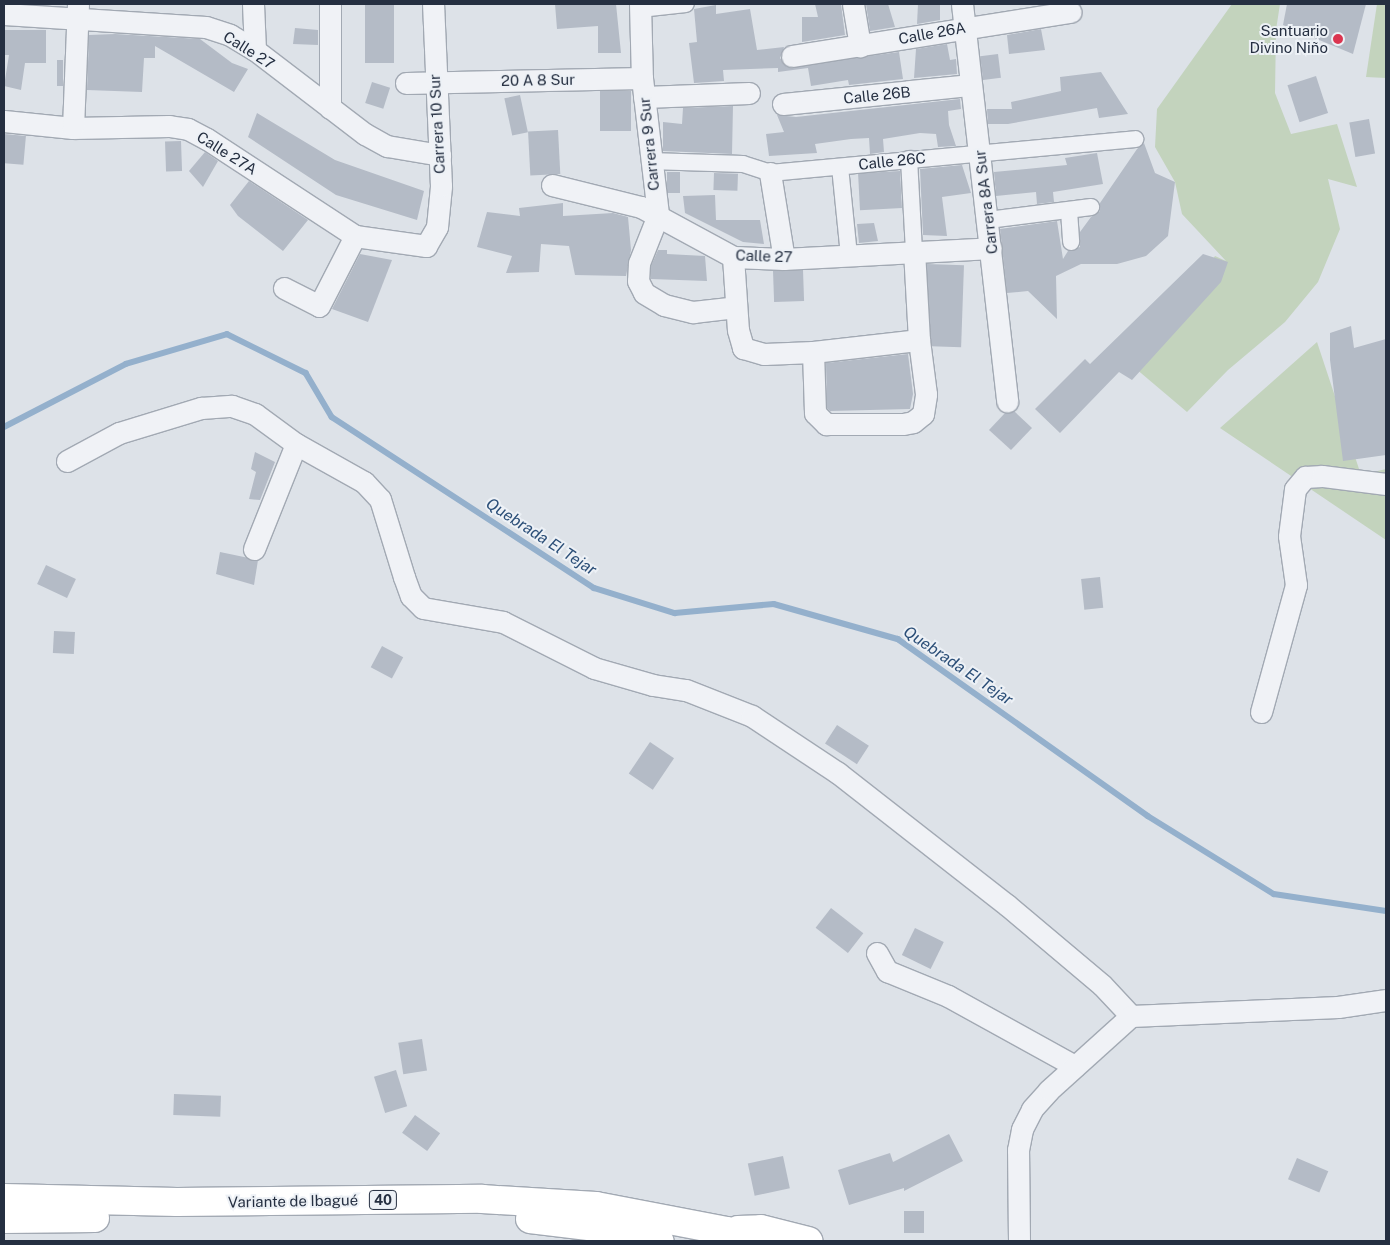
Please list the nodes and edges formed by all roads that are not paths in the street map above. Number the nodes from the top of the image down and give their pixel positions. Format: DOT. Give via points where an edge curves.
graph roads {
  1 [pos="253,4"];
  2 [pos="330,4"];
  3 [pos="433,4"];
  4 [pos="686,4"];
  5 [pos="853,4"];
  6 [pos="962,4"];
  7 [pos="640,6"];
  8 [pos="78,11"];
  9 [pos="1071,12"];
  10 [pos="4,14"];
  11 [pos="965,27"];
  12 [pos="860,46"];
  13 [pos="255,50"];
  14 [pos="792,56"];
  15 [pos="434,82"];
  16 [pos="406,83"];
  17 [pos="971,85"];
  18 [pos="643,87"];
  19 [pos="749,93"];
  20 [pos="783,104"];
  21 [pos="330,108"];
  22 [pos="4,121"];
  23 [pos="73,128"];
  24 [pos="1135,139"];
  25 [pos="980,152"];
  26 [pos="440,155"];
  27 [pos="909,159"];
  28 [pos="650,161"];
  29 [pos="840,167"];
  30 [pos="770,173"];
  31 [pos="552,185"];
  32 [pos="1091,207"];
  33 [pos="1069,211"];
  34 [pos="658,215"];
  35 [pos="988,220"];
  36 [pos="355,236"];
  37 [pos="1072,242"];
  38 [pos="430,243"];
  39 [pos="991,248"];
  40 [pos="914,251"];
  41 [pos="848,255"];
  42 [pos="732,257"];
  43 [pos="784,259"];
  44 [pos="284,288"];
  45 [pos="736,307"];
  46 [pos="919,340"];
  47 [pos="813,352"];
  48 [pos="1007,401"];
  49 [pos="296,444"];
  50 [pos="66,461"];
  51 [pos="1386,484"];
  52 [pos="254,549"];
  53 [pos="1261,712"];
  54 [pos="877,953"];
  55 [pos="1386,1000"];
  56 [pos="1131,1016"];
  57 [pos="1075,1066"];
  58 [pos="4,1198"];
  59 [pos="4,1219"];
  60 [pos="727,1231"];
  61 [pos="659,1241"];
  62 [pos="757,1241"];
  63 [pos="808,1241"];
  64 [pos="1019,1241"];
  1 -- 13 [label="street"];
  2 -- 21 [label="street"];
  3 -- 15 [label="street, Carrera 10 Sur"];
  4 -- 7 [label="street"];
  5 -- 12 [label="street"];
  6 -- 11 [label="street, Carrera 8A Sur"];
  7 -- 18 [label="street, Carrera 9 Sur"];
  8 -- 10 [label="street, Calle 27"];
  8 -- 13 [label="street, Calle 27" via="206,27 230,35"];
  8 -- 23 [label="street"];
  9 -- 11 [label="street, Calle 26A"];
  11 -- 12 [label="street, Calle 26A"];
  11 -- 17 [label="street, Carrera 8A Sur"];
  12 -- 14 [label="street, Calle 26A"];
  13 -- 21 [label="street, Calle 27"];
  15 -- 16 [label="street"];
  15 -- 18 [label="street, 20 A 8 Sur"];
  15 -- 26 [label="street, Carrera 10 Sur"];
  17 -- 20 [label="street, Calle 26B"];
  17 -- 25 [label="street, Carrera 8A Sur"];
  18 -- 19 [label="street"];
  18 -- 28 [label="street, Carrera 9 Sur"];
  21 -- 26 [label="street, Calle 27" via="387,146"];
  22 -- 23 [label="street, Calle 27A"];
  23 -- 36 [label="street, Calle 27A" via="169,126 188,129"];
  24 -- 25 [label="street, Calle 26C"];
  25 -- 27 [label="street, Calle 26C"];
  25 -- 35 [label="street, Carrera 8A Sur"];
  26 -- 38 [label="street, Carrera 10 Sur" via="437,227"];
  27 -- 29 [label="street, Calle 26C"];
  27 -- 40 [label="street"];
  28 -- 30 [label="street, Calle 26C" via="743,164"];
  28 -- 34 [label="street, Carrera 9 Sur"];
  29 -- 30 [label="street, Calle 26C"];
  29 -- 41 [label="street"];
  30 -- 43 [label="street"];
  31 -- 34 [label="street, Calle 27" via="623,201"];
  32 -- 33 [label="street"];
  33 -- 35 [label="street"];
  33 -- 37 [label="street"];
  34 -- 42 [label="street, Calle 27"];
  34 -- 45 [label="street" via="639,263 638,281 644,292 664,305 693,312"];
  35 -- 39 [label="street, Carrera 8A Sur"];
  36 -- 38 [label="street, Calle 27A" via="418,247"];
  36 -- 44 [label="street" via="319,306"];
  39 -- 40 [label="street, Calle 27"];
  39 -- 48 [label="street, Carrera 8A Sur"];
  40 -- 41 [label="street, Calle 27"];
  40 -- 46 [label="street"];
  41 -- 43 [label="street, Calle 27"];
  42 -- 43 [label="street, Calle 27"];
  42 -- 45 [label="street"];
  45 -- 47 [label="street" via="743,348 764,354"];
  46 -- 47 [label="street"];
  46 -- 47 [label="street" via="926,405 913,422 904,424 837,426 818,420"];
  49 -- 50 [label="street" via="255,414 232,406 216,407 159,418 119,433"];
  49 -- 52 [label="street"];
  49 -- 56 [label="street" via="364,482 380,499 411,596 423,608 503,622 594,668 652,685 686,690 752,716 838,773 1007,905 1102,985"];
  51 -- 53 [label="street" via="1322,476 1305,478 1295,488 1289,536 1296,585"];
  54 -- 57 [label="street" via="887,971 948,996"];
  55 -- 56 [label="street" via="1338,1007"];
  56 -- 57 [label="street"];
  57 -- 64 [label="street" via="1032,1109 1022,1129 1018,1150"];
  58 -- 60 [label="highway, Variante de Ibagué / 40" via="177,1202 482,1199 596,1206"];
  59 -- 61 [label="highway, Variante de Ibagué / 40" via="496,1216 595,1226"];
  60 -- 62 [label="highway, Variante de Ibagué / 40"];
  60 -- 63 [label="highway" via="761,1229"];
}
